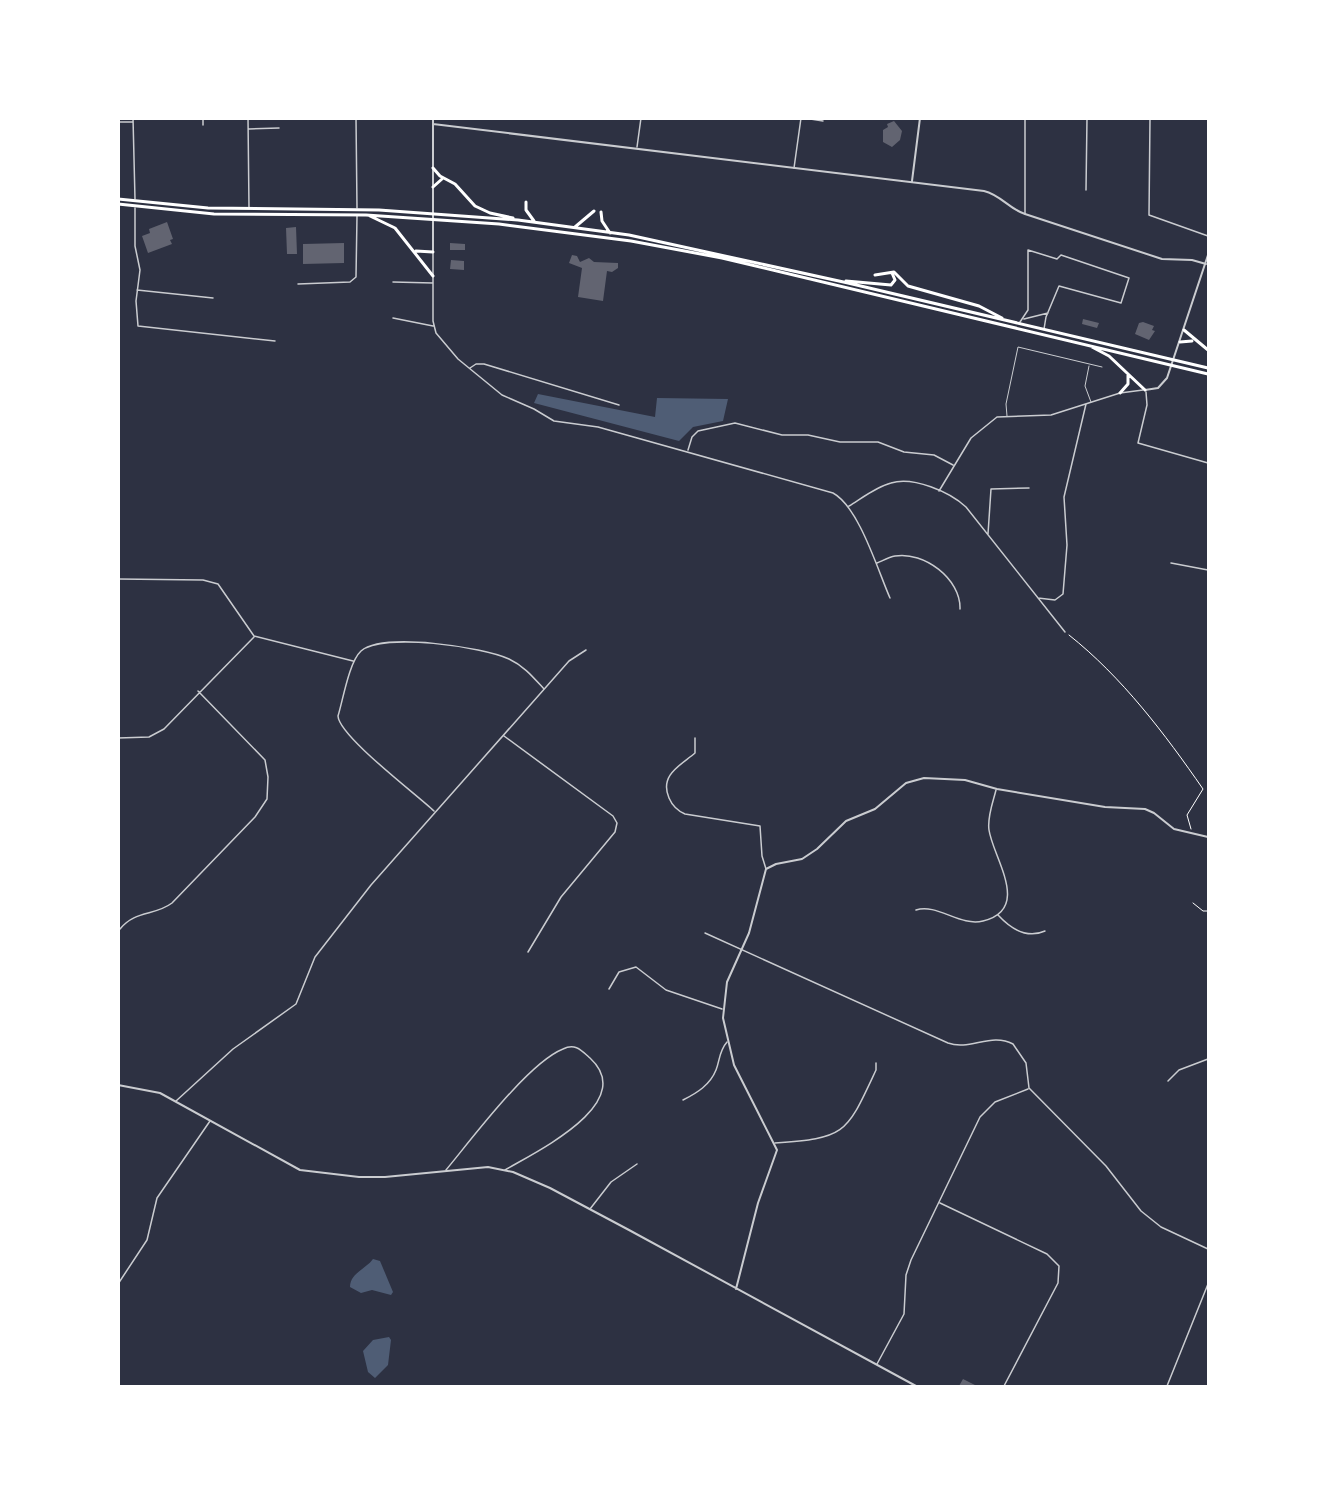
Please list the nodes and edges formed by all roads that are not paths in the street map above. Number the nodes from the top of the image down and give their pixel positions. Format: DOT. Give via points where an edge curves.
graph roads {
  1 [pos="203,118"];
  2 [pos="248,118"];
  3 [pos="356,118"];
  4 [pos="433,118"];
  5 [pos="641,118"];
  6 [pos="801,118"];
  7 [pos="804,118"];
  8 [pos="920,118"];
  9 [pos="1025,118"];
  10 [pos="1087,118"];
  11 [pos="1150,118"];
  12 [pos="133,120"];
  13 [pos="823,121"];
  14 [pos="118,122"];
  15 [pos="433,124"];
  16 [pos="203,125"];
  17 [pos="279,128"];
  18 [pos="248,129"];
  19 [pos="637,149"];
  20 [pos="434,168"];
  21 [pos="794,168"];
  22 [pos="444,179"];
  23 [pos="912,181"];
  24 [pos="433,187"];
  25 [pos="1086,190"];
  26 [pos="118,199"];
  27 [pos="135,201"];
  28 [pos="526,202"];
  29 [pos="118,204"];
  30 [pos="135,207"];
  31 [pos="249,209"];
  32 [pos="357,209"];
  33 [pos="594,211"];
  34 [pos="601,212"];
  35 [pos="432,214"];
  36 [pos="1025,214"];
  37 [pos="357,215"];
  38 [pos="366,215"];
  39 [pos="432,220"];
  40 [pos="518,220"];
  41 [pos="536,223"];
  42 [pos="574,228"];
  43 [pos="610,233"];
  44 [pos="1209,236"];
  45 [pos="414,250"];
  46 [pos="433,252"];
  47 [pos="1209,255"];
  48 [pos="1206,264"];
  49 [pos="890,272"];
  50 [pos="874,275"];
  51 [pos="433,276"];
  52 [pos="837,280"];
  53 [pos="393,282"];
  54 [pos="434,283"];
  55 [pos="298,284"];
  56 [pos="137,290"];
  57 [pos="213,298"];
  58 [pos="1049,313"];
  59 [pos="393,318"];
  60 [pos="1004,319"];
  61 [pos="1020,321"];
  62 [pos="434,326"];
  63 [pos="1044,329"];
  64 [pos="1184,330"];
  65 [pos="275,341"];
  66 [pos="1194,341"];
  67 [pos="1180,342"];
  68 [pos="1084,344"];
  69 [pos="1209,350"];
  70 [pos="1174,360"];
  71 [pos="1089,364"];
  72 [pos="1172,365"];
  73 [pos="1102,367"];
  74 [pos="469,368"];
  75 [pos="1209,368"];
  76 [pos="1125,371"];
  77 [pos="1209,374"];
  78 [pos="1145,390"];
  79 [pos="1120,393"];
  80 [pos="1091,402"];
  81 [pos="1086,404"];
  82 [pos="619,405"];
  83 [pos="1007,416"];
  84 [pos="688,450"];
  85 [pos="1209,463"];
  86 [pos="954,466"];
  87 [pos="1029,488"];
  88 [pos="939,491"];
  89 [pos="848,506"];
  90 [pos="988,535"];
  91 [pos="1171,563"];
  92 [pos="876,564"];
  93 [pos="1209,570"];
  94 [pos="118,579"];
  95 [pos="890,598"];
  96 [pos="1038,598"];
  97 [pos="960,609"];
  98 [pos="1065,632"];
  99 [pos="254,636"];
  100 [pos="586,650"];
  101 [pos="354,661"];
  102 [pos="544,689"];
  103 [pos="198,692"];
  104 [pos="503,736"];
  105 [pos="118,738"];
  106 [pos="695,738"];
  107 [pos="997,789"];
  108 [pos="435,812"];
  109 [pos="1209,837"];
  110 [pos="766,869"];
  111 [pos="916,910"];
  112 [pos="998,914"];
  113 [pos="120,929"];
  114 [pos="1045,931"];
  115 [pos="705,933"];
  116 [pos="741,950"];
  117 [pos="528,952"];
  118 [pos="609,989"];
  119 [pos="723,1009"];
  120 [pos="727,1042"];
  121 [pos="1209,1059"];
  122 [pos="876,1063"];
  123 [pos="1168,1081"];
  124 [pos="118,1085"];
  125 [pos="1029,1088"];
  126 [pos="683,1100"];
  127 [pos="175,1102"];
  128 [pos="210,1121"];
  129 [pos="775,1143"];
  130 [pos="637,1164"];
  131 [pos="505,1170"];
  132 [pos="445,1171"];
  133 [pos="939,1202"];
  134 [pos="589,1210"];
  135 [pos="1209,1249"];
  136 [pos="118,1284"];
  137 [pos="1209,1284"];
  138 [pos="736,1289"];
  139 [pos="877,1365"];
  140 [pos="916,1386"];
  141 [pos="1004,1386"];
  142 [pos="1167,1386"];
  1 -- 16 [label="street"];
  2 -- 18 [label="street"];
  3 -- 32 [label="street"];
  4 -- 15 [label="street"];
  5 -- 19 [label="street"];
  6 -- 21 [label="street"];
  7 -- 13 [label="street"];
  8 -- 23 [label="street"];
  9 -- 36 [label="street"];
  10 -- 25 [label="street"];
  11 -- 44 [label="street" via="1149,215"];
  12 -- 14 [label="street"];
  12 -- 27 [label="street"];
  15 -- 19 [label="street"];
  15 -- 20 [label="street"];
  17 -- 18 [label="street"];
  18 -- 31 [label="street"];
  19 -- 21 [label="street"];
  20 -- 22 [label="highway"];
  20 -- 24 [label="street"];
  21 -- 23 [label="street"];
  22 -- 24 [label="highway"];
  22 -- 40 [label="highway" via="480,209"];
  23 -- 36 [label="street" via="988,191"];
  24 -- 35 [label="street"];
  26 -- 27 [label="highway"];
  27 -- 31 [label="highway"];
  28 -- 41 [label="highway" via="526,210"];
  29 -- 30 [label="highway"];
  30 -- 37 [label="highway" via="214,214"];
  30 -- 56 [label="street" via="135,246 140,270"];
  31 -- 32 [label="highway"];
  32 -- 35 [label="highway"];
  33 -- 42 [label="highway"];
  34 -- 43 [label="highway"];
  35 -- 39 [label="street"];
  35 -- 40 [label="highway"];
  36 -- 48 [label="street" via="1162,259"];
  37 -- 38 [label="highway"];
  37 -- 55 [label="street" via="356,278 350,282"];
  38 -- 39 [label="highway"];
  38 -- 45 [label="highway" via="392,226"];
  39 -- 46 [label="street"];
  39 -- 68 [label="highway" via="550,229 668,248"];
  40 -- 41 [label="highway"];
  41 -- 42 [label="highway"];
  42 -- 43 [label="highway"];
  43 -- 52 [label="highway"];
  45 -- 46 [label="highway"];
  45 -- 51 [label="highway"];
  46 -- 51 [label="street"];
  47 -- 48 [label="street"];
  48 -- 64 [label="street"];
  49 -- 50 [label="highway"];
  49 -- 52 [label="highway" via="895,280 889,285"];
  49 -- 60 [label="highway" via="898,274 908,286 979,306"];
  51 -- 54 [label="street"];
  52 -- 60 [label="highway"];
  53 -- 54 [label="street"];
  54 -- 62 [label="street"];
  56 -- 57 [label="street"];
  56 -- 65 [label="street" via="136,324 141,327"];
  58 -- 61 [label="street"];
  58 -- 61 [label="street" via="1059,286 1120,303 1129,278 1061,255 1057,259 1028,250 1028,310"];
  58 -- 63 [label="street"];
  59 -- 62 [label="street"];
  60 -- 61 [label="highway"];
  61 -- 63 [label="highway"];
  62 -- 74 [label="street" via="447,347"];
  63 -- 70 [label="highway"];
  64 -- 66 [label="highway"];
  64 -- 67 [label="street"];
  66 -- 67 [label="highway"];
  66 -- 69 [label="highway"];
  67 -- 70 [label="street"];
  68 -- 72 [label="highway"];
  68 -- 76 [label="highway" via="1109,356"];
  70 -- 72 [label="street"];
  70 -- 75 [label="highway"];
  71 -- 73 [label="lane"];
  71 -- 80 [label="lane" via="1085,386"];
  71 -- 83 [label="lane" via="1018,347"];
  72 -- 77 [label="highway"];
  72 -- 78 [label="street" via="1164,383"];
  74 -- 82 [label="street" via="484,364"];
  74 -- 84 [label="street" via="502,396 554,421 598,427"];
  76 -- 78 [label="highway"];
  76 -- 79 [label="highway" via="1128,384"];
  78 -- 79 [label="street"];
  78 -- 85 [label="street" via="1147,405 1137,441"];
  79 -- 80 [label="street"];
  80 -- 81 [label="street"];
  81 -- 83 [label="street" via="1051,415"];
  81 -- 96 [label="street" via="1064,497 1067,545 1062,597"];
  83 -- 86 [label="street" via="997,417 980,428"];
  84 -- 86 [label="street" via="698,431 735,423 782,435 878,442 904,452 934,455"];
  84 -- 89 [label="street" via="822,488"];
  86 -- 88 [label="street"];
  87 -- 90 [label="street" via="991,489"];
  88 -- 89 [label="street" via="906,481 890,483"];
  88 -- 90 [label="street" via="958,499"];
  89 -- 92 [label="street"];
  90 -- 96 [label="street"];
  91 -- 93 [label="street"];
  92 -- 95 [label="street"];
  92 -- 97 [label="street" via="894,556 922,560 936,567 956,587"];
  94 -- 99 [label="street" via="203,580 218,584"];
  96 -- 98 [label="street"];
  99 -- 101 [label="street"];
  99 -- 103 [label="street"];
  100 -- 102 [label="street" via="569,661"];
  101 -- 102 [label="street" via="369,646 411,642 461,646 515,662"];
  101 -- 108 [label="street" via="339,724"];
  102 -- 104 [label="street"];
  103 -- 105 [label="street" via="158,733"];
  103 -- 113 [label="street" via="265,760 267,799 255,817 172,903 133,916"];
  104 -- 108 [label="street"];
  104 -- 117 [label="street" via="613,816 617,823 604,848 561,897"];
  106 -- 110 [label="street" via="695,753 673,769 667,782 666,790 673,804 685,814 762,828"];
  107 -- 109 [label="street" via="1105,807 1145,809 1174,829"];
  107 -- 110 [label="street" via="946,778 914,780 875,809 846,821 809,855"];
  107 -- 112 [label="street" via="989,828 1008,888"];
  108 -- 127 [label="street" via="321,949 296,1004 233,1049"];
  110 -- 116 [label="street"];
  111 -- 112 [label="street" via="974,922"];
  112 -- 114 [label="street" via="1016,930 1031,934"];
  115 -- 116 [label="street"];
  116 -- 119 [label="street" via="729,974"];
  116 -- 125 [label="street" via="948,1043 962,1046 993,1039 1007,1041 1026,1063"];
  118 -- 119 [label="street" via="619,972 636,967 666,990"];
  119 -- 120 [label="street"];
  120 -- 126 [label="street" via="706,1086"];
  120 -- 129 [label="street" via="734,1065"];
  121 -- 123 [label="street" via="1179,1070"];
  122 -- 129 [label="street" via="855,1113 845,1126 825,1138"];
  124 -- 127 [label="street" via="152,1090"];
  125 -- 133 [label="street" via="995,1102 980,1117"];
  125 -- 135 [label="street" via="1106,1166 1141,1211 1161,1227"];
  127 -- 128 [label="street"];
  128 -- 132 [label="street" via="300,1170 359,1177"];
  128 -- 136 [label="street" via="158,1198 147,1240"];
  129 -- 138 [label="street" via="776,1155 758,1203"];
  130 -- 134 [label="street" via="611,1182"];
  131 -- 132 [label="street" via="488,1167"];
  131 -- 132 [label="street" via="573,1128 597,1103 603,1089 600,1074 597,1065 579,1048 559,1050 522,1081"];
  131 -- 134 [label="street" via="550,1188"];
  133 -- 139 [label="street" via="906,1275 904,1314"];
  133 -- 141 [label="street" via="1047,1254 1059,1266 1058,1283"];
  134 -- 138 [label="street"];
  137 -- 142 [label="street"];
  138 -- 139 [label="street"];
  139 -- 140 [label="street"];
}
